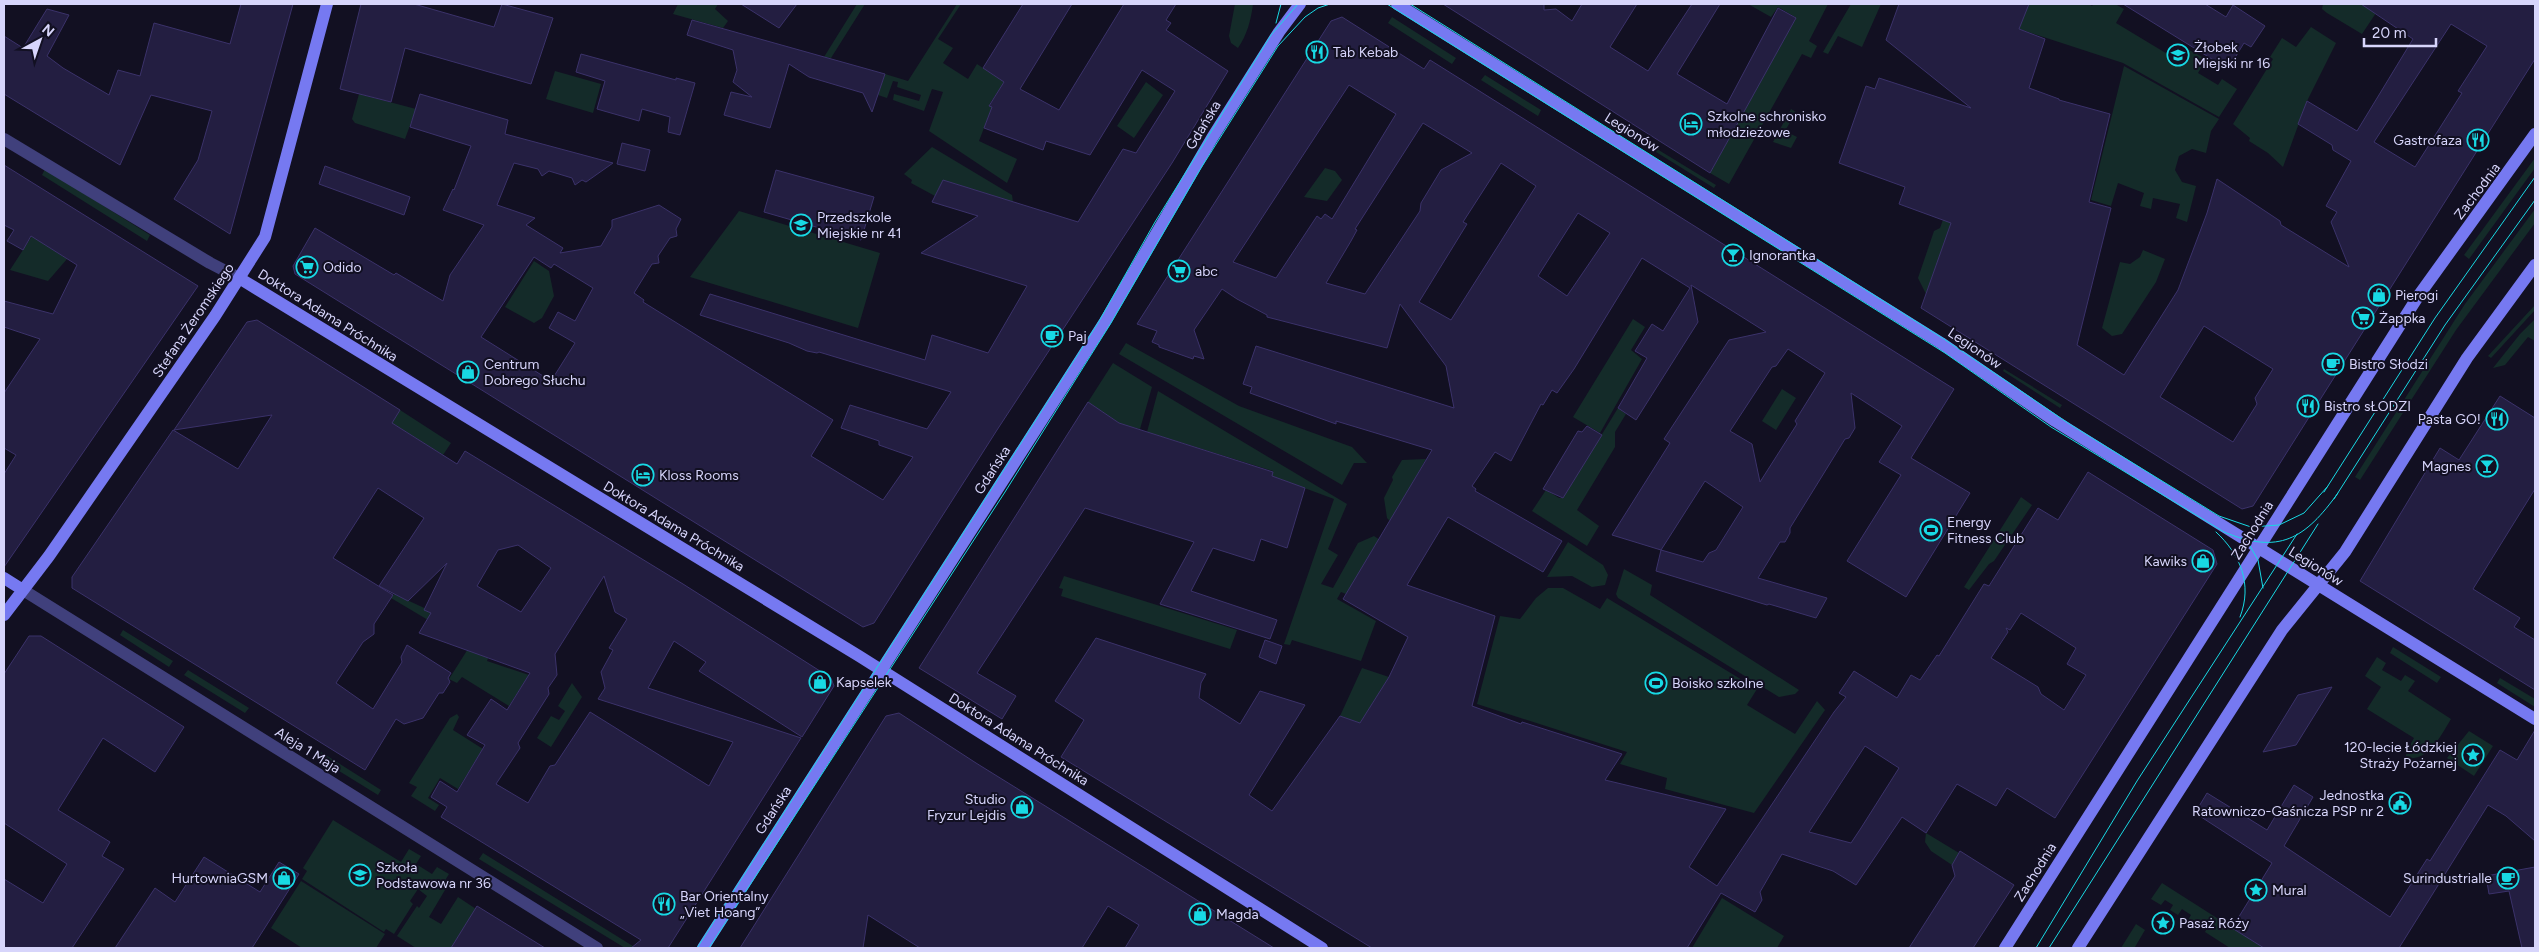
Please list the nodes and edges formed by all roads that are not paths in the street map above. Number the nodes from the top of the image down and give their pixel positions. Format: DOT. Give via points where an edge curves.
graph roads {
  1 [pos="327,4"];
  2 [pos="1300,4"];
  3 [pos="1397,4"];
  4 [pos="2535,134"];
  5 [pos="4,139"];
  6 [pos="2535,265"];
  7 [pos="240,278"];
  8 [pos="2258,548"];
  9 [pos="4,578"];
  10 [pos="2318,585"];
  11 [pos="23,590"];
  12 [pos="4,615"];
  13 [pos="881,670"];
  14 [pos="2535,720"];
  15 [pos="597,948"];
  16 [pos="703,948"];
  17 [pos="1322,948"];
  18 [pos="2005,948"];
  19 [pos="2078,948"];
  1 -- 7 [label="street, Stefana Żeromskiego" via="265,237"];
  2 -- 13 [label="street, Gdańska" via="1212,138 1106,320"];
  3 -- 8 [label="street, Legionów" via="1941,343 2055,421"];
  4 -- 8 [label="street, Zachodnia" via="2420,295"];
  5 -- 7 [label="street, Doktora Adama Próchnika"];
  6 -- 10 [label="street" via="2468,358 2345,552"];
  7 -- 11 [label="street, Stefana Żeromskiego"];
  7 -- 13 [label="street, Doktora Adama Próchnika"];
  8 -- 10 [label="street, Legionów"];
  8 -- 18 [label="street, Zachodnia"];
  9 -- 11 [label="street, Aleja 1 Maja"];
  10 -- 14 [label="street, Legionów"];
  10 -- 19 [label="street" via="2282,630"];
  11 -- 12 [label="street, Stefana Żeromskiego"];
  11 -- 15 [label="street, Aleja 1 Maja"];
  13 -- 16 [label="street, Gdańska"];
  13 -- 17 [label="street, Doktora Adama Próchnika"];
}
